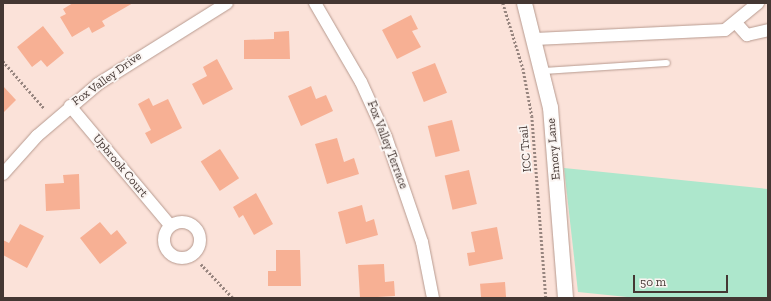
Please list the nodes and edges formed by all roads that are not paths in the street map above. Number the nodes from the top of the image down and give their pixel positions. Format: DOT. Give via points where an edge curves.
graph roads {
  1 [pos="227,3"];
  2 [pos="315,3"];
  3 [pos="524,3"];
  4 [pos="758,3"];
  5 [pos="737,24"];
  6 [pos="768,30"];
  7 [pos="535,39"];
  8 [pos="667,63"];
  9 [pos="543,71"];
  10 [pos="70,106"];
  11 [pos="3,174"];
  12 [pos="170,225"];
  13 [pos="433,298"];
  14 [pos="565,298"];
  1 -- 10 [label="street, Fox Valley Drive" via="139,55"];
  2 -- 13 [label="street, Fox Valley Terrace" via="361,82 386,137 422,242"];
  3 -- 7 [label="street, Emory Lane"];
  4 -- 5 [label="street"];
  5 -- 6 [label="street" via="747,35"];
  5 -- 7 [label="street" via="725,30"];
  7 -- 9 [label="street, Emory Lane"];
  8 -- 9 [label="lane"];
  9 -- 14 [label="street, Emory Lane" via="555,149"];
  10 -- 11 [label="street, Fox Valley Drive"];
  10 -- 12 [label="street, Upbrook Court"];
}
